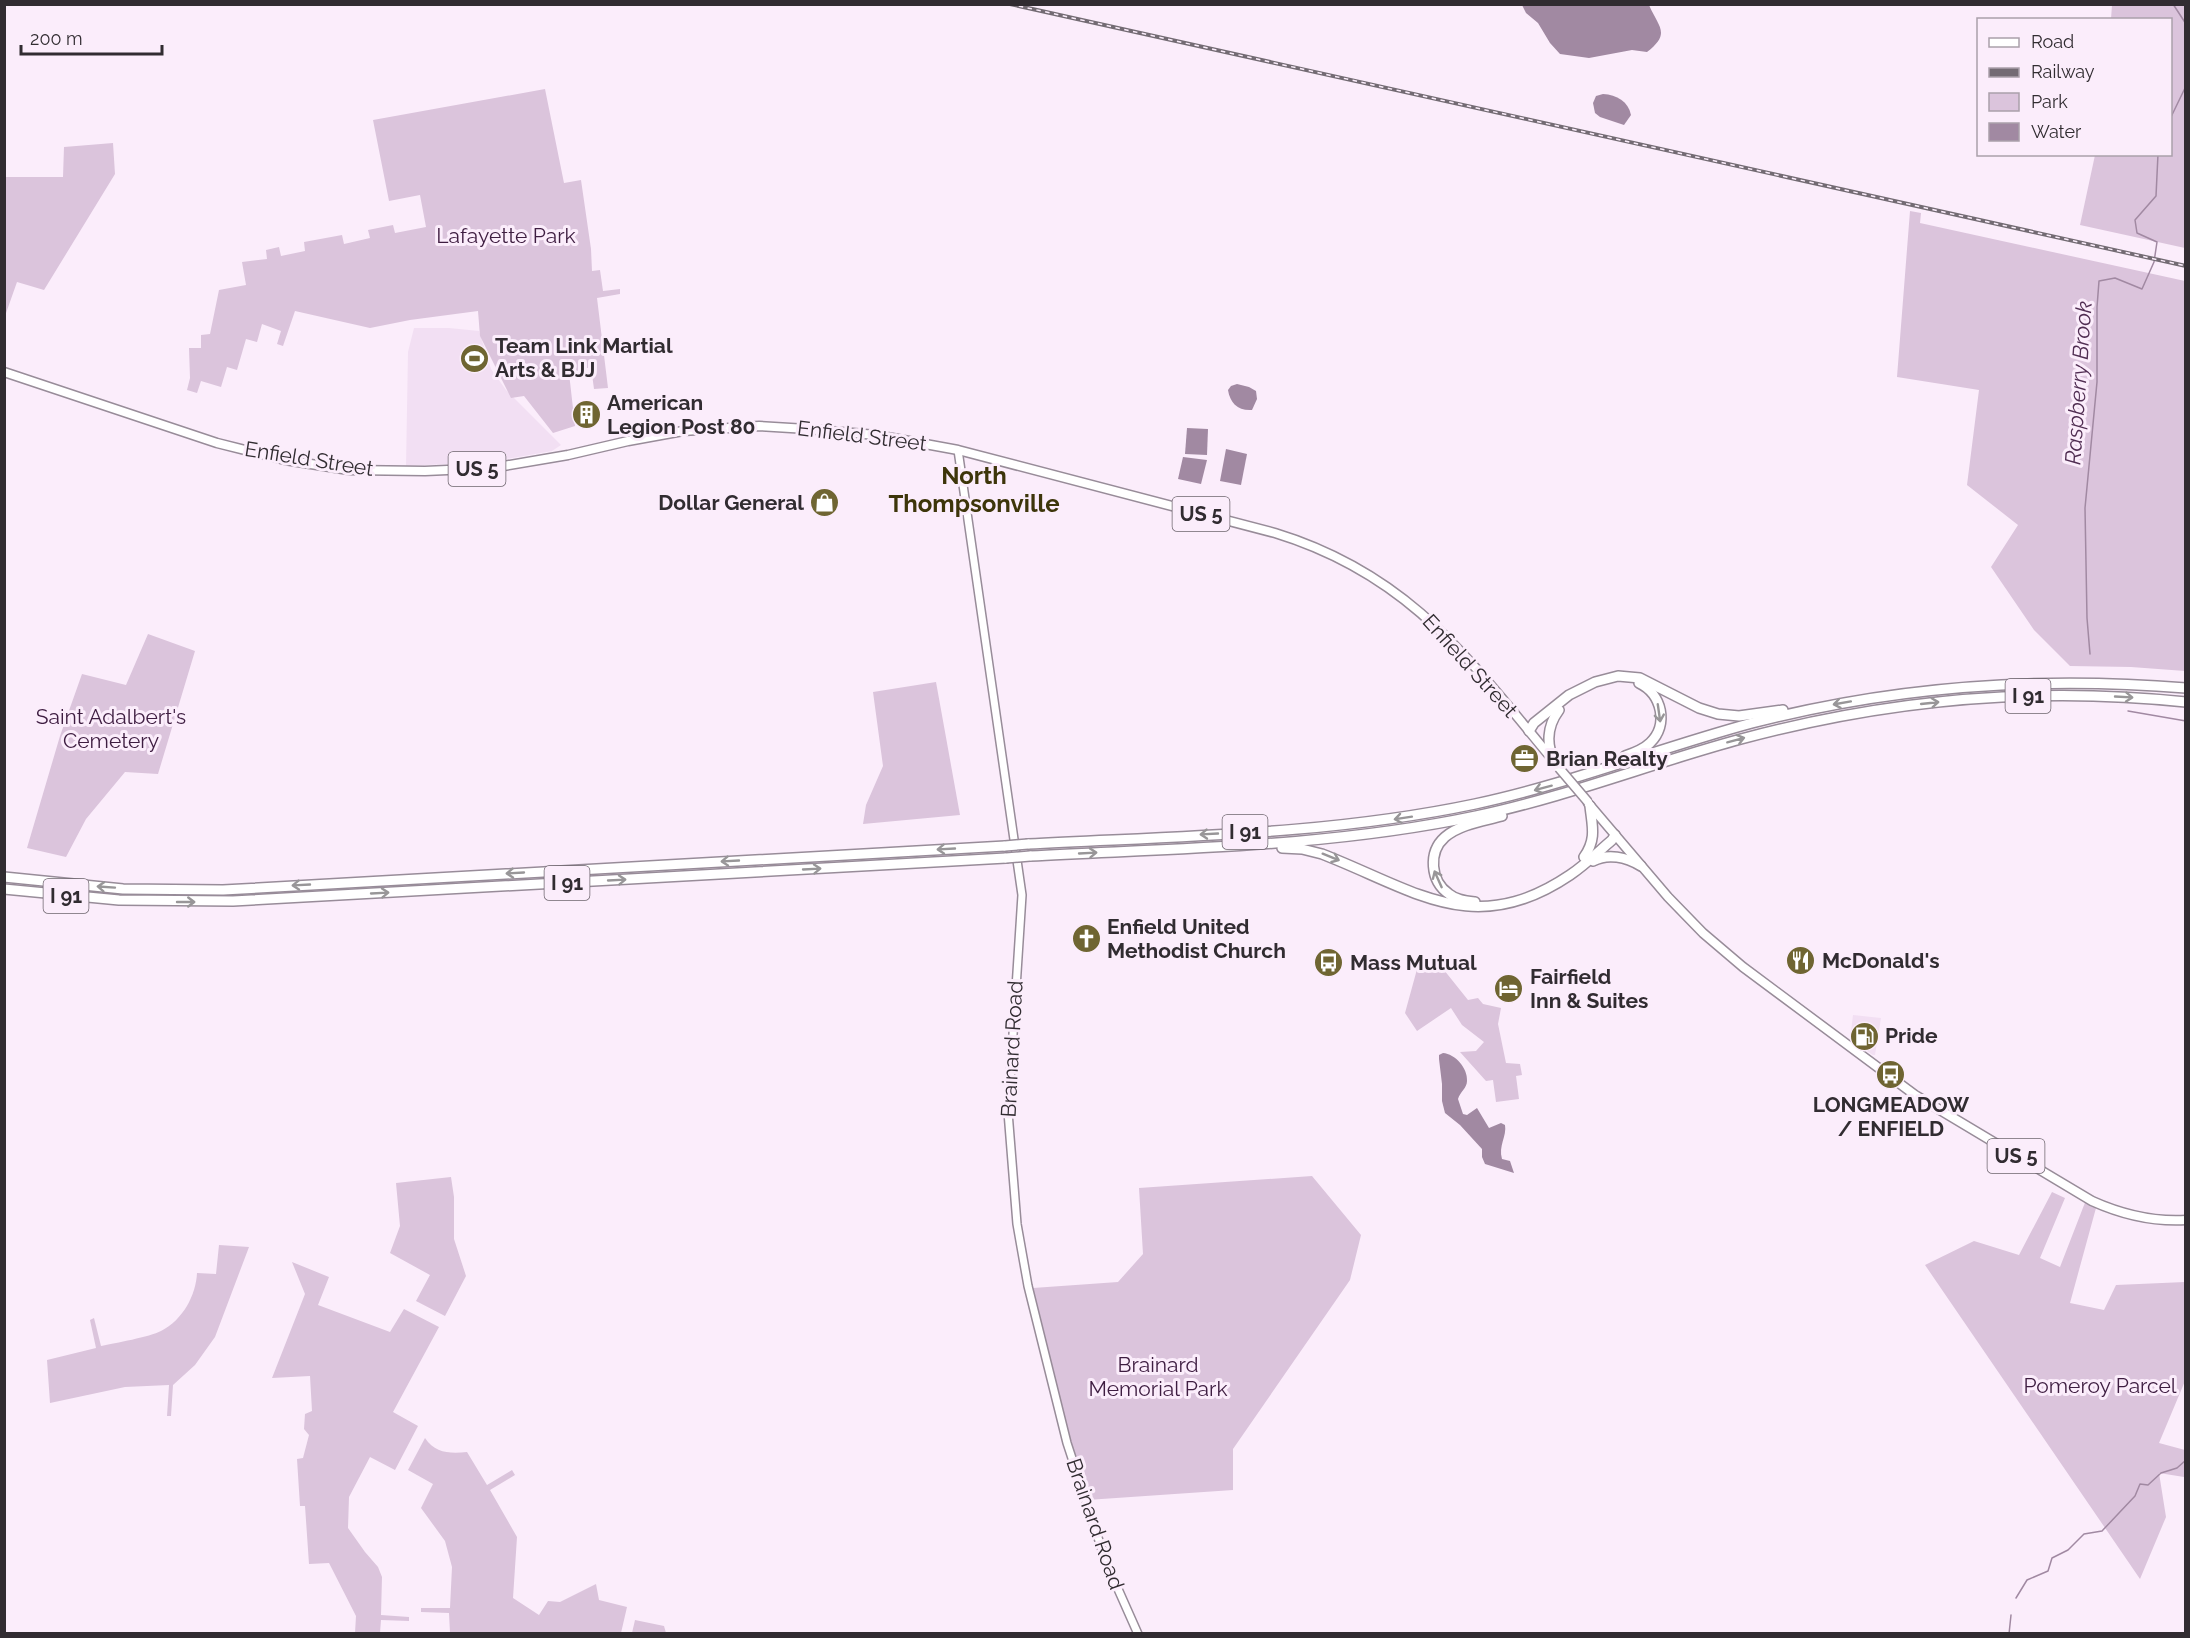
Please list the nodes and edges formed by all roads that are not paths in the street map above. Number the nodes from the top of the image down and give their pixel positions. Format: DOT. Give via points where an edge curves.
graph roads {
  1 [pos="4,372"];
  2 [pos="958,450"];
  3 [pos="2186,688"];
  4 [pos="2186,702"];
  5 [pos="1811,709"];
  6 [pos="1559,710"];
  7 [pos="1529,731"];
  8 [pos="1557,766"];
  9 [pos="1599,771"];
  10 [pos="1589,804"];
  11 [pos="1525,805"];
  12 [pos="1615,835"];
  13 [pos="1253,844"];
  14 [pos="1583,861"];
  15 [pos="1641,866"];
  16 [pos="4,877"];
  17 [pos="4,889"];
  18 [pos="2186,1220"];
  19 [pos="1138,1634"];
  1 -- 2 [label="main road, Enfield Street / US 5" via="196,437 285,460 349,470 500,467 683,431 759,426 876,435"];
  2 -- 7 [label="main road, Enfield Street / US 5" via="1275,533 1340,559 1392,590 1434,623"];
  2 -- 19 [label="main road, Brainard Road" via="1022,895 1008,1112 1017,1224 1066,1443 1106,1562"];
  3 -- 5 [label="highway, I 91, one-way" via="2094,683 1994,685 1900,694"];
  11 -- 4 [label="highway, I 91, one-way" via="1747,737 1878,710 2035,696 2115,696"];
  5 -- 7 [label="highway" via="1739,716 1718,714 1640,678 1621,675 1574,692"];
  5 -- 9 [label="highway, I 91" via="1719,732"];
  6 -- 7 [label="highway"];
  6 -- 8 [label="highway" via="1549,734 1550,751"];
  6 -- 9 [label="highway, one-way" via="1583,693 1614,681 1636,682 1655,696 1661,718 1653,740"];
  7 -- 8 [label="main road, Enfield Street / US 5"];
  8 -- 10 [label="main road, Enfield Street / US 5, bridge"];
  9 -- 16 [label="highway, I 91, one-way, bridge" via="1496,800 1425,814 1308,828 223,890 123,889"];
  10 -- 12 [label="main road, Enfield Street / US 5"];
  10 -- 14 [label="highway" via="1594,834"];
  11 -- 13 [label="highway, I 91" via="1382,833"];
  14 -- 11 [label="highway, one-way" via="1542,885 1507,898 1469,901 1445,892 1433,865 1443,840 1458,829 1510,814"];
  12 -- 14 [label="highway"];
  12 -- 15 [label="main road, Enfield Street / US 5"];
  13 -- 14 [label="highway, one-way" via="1316,851 1431,899 1466,907 1496,906 1528,898 1563,880"];
  17 -- 13 [label="highway, I 91, one-way, bridge" via="119,900 226,902"];
  14 -- 15 [label="highway" via="1608,856"];
  15 -- 18 [label="main road, Enfield Street / US 5" via="1725,952 1915,1095 2092,1201 2144,1219"];
}
